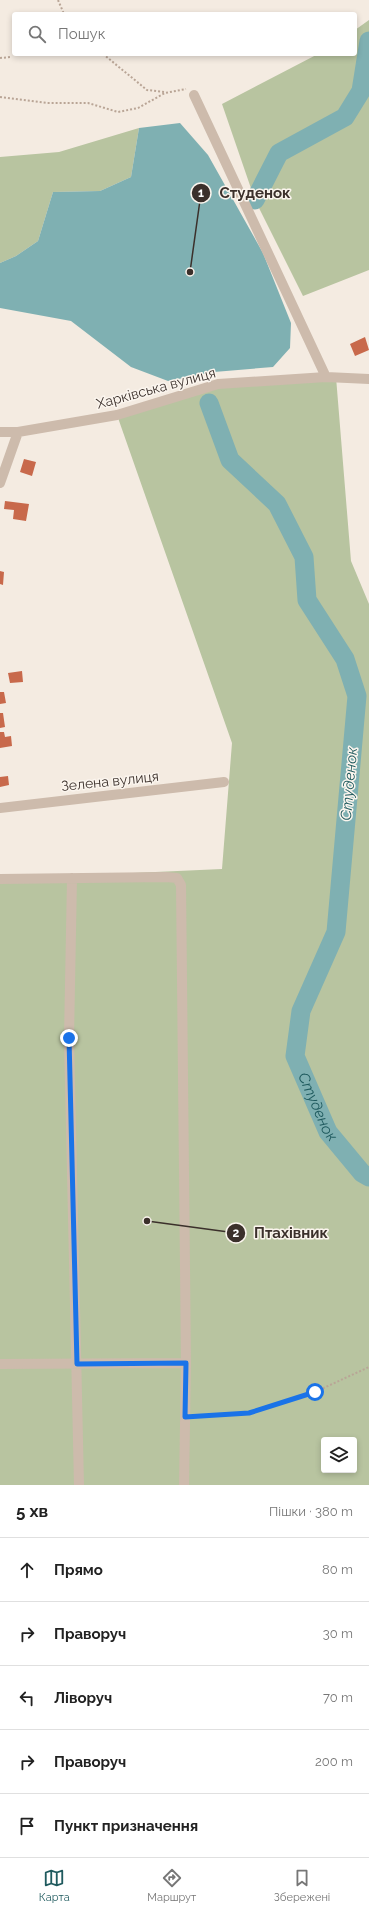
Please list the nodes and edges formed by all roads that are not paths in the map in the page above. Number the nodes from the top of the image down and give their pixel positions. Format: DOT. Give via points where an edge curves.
graph roads {
  1 [pos="194,95"];
  2 [pos="326,377"];
  3 [pos="369,379"];
  4 [pos="0,432"];
  5 [pos="18,432"];
  6 [pos="0,483"];
  7 [pos="224,782"];
  8 [pos="0,808"];
  9 [pos="72,878"];
  10 [pos="0,879"];
  11 [pos="186,1363"];
  12 [pos="0,1364"];
  13 [pos="77,1364"];
  14 [pos="79,1485"];
  15 [pos="184,1485"];
  1 -- 2 [label="street"];
  2 -- 3 [label="street, Харківська вулиця"];
  2 -- 5 [label="street, Харківська вулиця" via="218,384 117,415"];
  4 -- 5 [label="street, Харківська вулиця"];
  5 -- 6 [label="street"];
  7 -- 8 [label="street, Зелена вулиця"];
  9 -- 10 [label="street"];
  9 -- 11 [label="street" via="166,877 177,878 181,885"];
  9 -- 13 [label="street" via="69,1038"];
  11 -- 13 [label="street"];
  11 -- 15 [label="street"];
  12 -- 13 [label="street"];
  13 -- 14 [label="street"];
}
